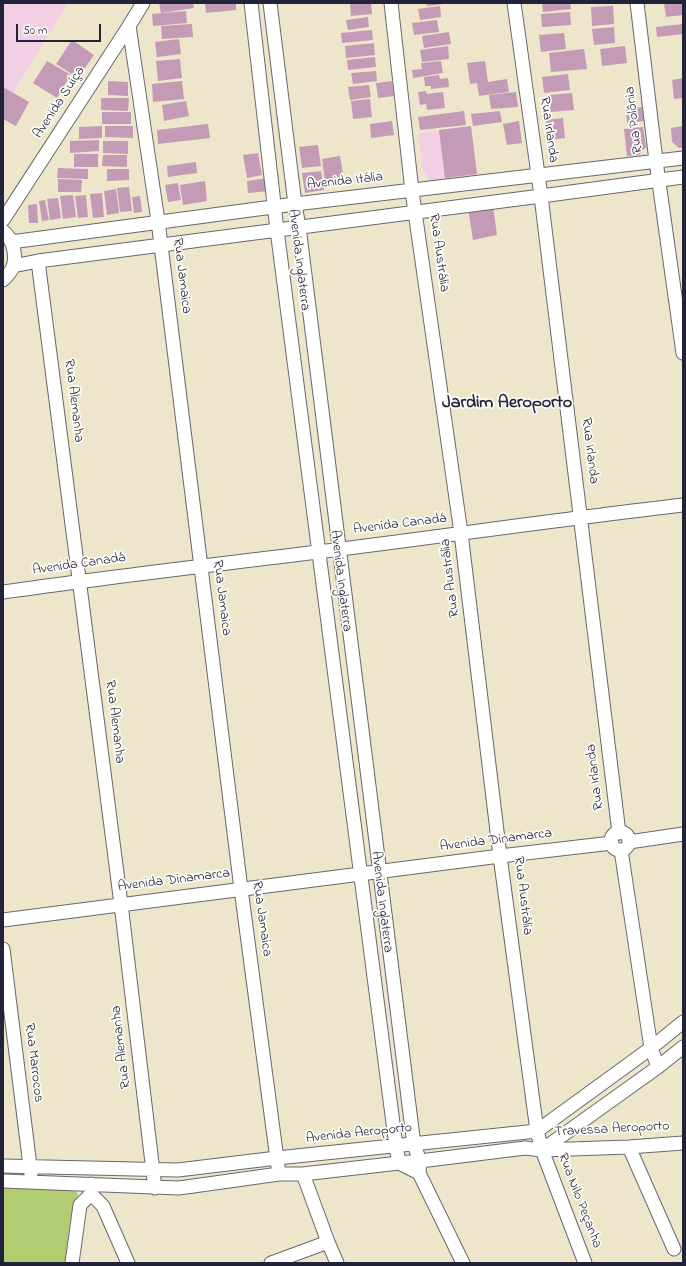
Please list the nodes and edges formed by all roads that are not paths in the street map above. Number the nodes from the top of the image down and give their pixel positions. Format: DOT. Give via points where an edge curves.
graph roads {
  1 [pos="143,3"];
  2 [pos="251,3"];
  3 [pos="270,3"];
  4 [pos="391,3"];
  5 [pos="514,3"];
  6 [pos="637,3"];
  7 [pos="129,26"];
  8 [pos="683,158"];
  9 [pos="656,161"];
  10 [pos="538,176"];
  11 [pos="683,177"];
  12 [pos="660,179"];
  13 [pos="412,191"];
  14 [pos="541,196"];
  15 [pos="295,204"];
  16 [pos="275,207"];
  17 [pos="416,212"];
  18 [pos="3,220"];
  19 [pos="158,221"];
  20 [pos="300,226"];
  21 [pos="278,230"];
  22 [pos="3,231"];
  23 [pos="11,242"];
  24 [pos="161,245"];
  25 [pos="38,261"];
  26 [pos="13,266"];
  27 [pos="3,280"];
  28 [pos="683,353"];
  29 [pos="683,505"];
  30 [pos="581,516"];
  31 [pos="461,533"];
  32 [pos="340,548"];
  33 [pos="320,552"];
  34 [pos="201,565"];
  35 [pos="80,581"];
  36 [pos="3,592"];
  37 [pos="683,834"];
  38 [pos="620,842"];
  39 [pos="500,856"];
  40 [pos="380,872"];
  41 [pos="361,875"];
  42 [pos="241,889"];
  43 [pos="121,904"];
  44 [pos="3,920"];
  45 [pos="3,949"];
  46 [pos="683,1022"];
  47 [pos="683,1047"];
  48 [pos="651,1048"];
  49 [pos="658,1067"];
  50 [pos="536,1131"];
  51 [pos="683,1143"];
  52 [pos="414,1145"];
  53 [pos="396,1146"];
  54 [pos="629,1147"];
  55 [pos="542,1150"];
  56 [pos="277,1158"];
  57 [pos="399,1163"];
  58 [pos="3,1166"];
  59 [pos="30,1167"];
  60 [pos="419,1167"];
  61 [pos="153,1170"];
  62 [pos="279,1174"];
  63 [pos="303,1174"];
  64 [pos="3,1181"];
  65 [pos="32,1182"];
  66 [pos="155,1188"];
  67 [pos="91,1189"];
  68 [pos="328,1242"];
  69 [pos="674,1249"];
  70 [pos="72,1263"];
  71 [pos="128,1263"];
  72 [pos="270,1263"];
  73 [pos="337,1263"];
  74 [pos="463,1263"];
  75 [pos="585,1263"];
  1 -- 7 [label="street, Avenida Suíça"];
  2 -- 16 [label="street, Avenida Inglaterra"];
  3 -- 15 [label="street, Avenida Inglaterra"];
  4 -- 13 [label="street, Rua Austrália"];
  5 -- 10 [label="street, Rua Irlanda"];
  6 -- 9 [label="street, Rua Polônia"];
  7 -- 18 [label="street, Avenida Suíça"];
  7 -- 19 [label="street, Rua Jamaica"];
  8 -- 9 [label="street, Avenida Itália"];
  9 -- 10 [label="street, Avenida Itália"];
  9 -- 12 [label="street, Rua Polônia"];
  10 -- 13 [label="street, Avenida Itália"];
  10 -- 14 [label="street, Rua Irlanda"];
  11 -- 12 [label="street"];
  12 -- 14 [label="street"];
  12 -- 28 [label="street, Rua Polônia"];
  13 -- 15 [label="street, Avenida Itália"];
  13 -- 17 [label="street, Rua Austrália"];
  14 -- 17 [label="street"];
  14 -- 30 [label="street, Rua Irlanda"];
  15 -- 16 [label="street, Avenida Itália"];
  15 -- 20 [label="street, Avenida Inglaterra"];
  16 -- 19 [label="street, Avenida Itália"];
  16 -- 21 [label="street, Avenida Inglaterra"];
  17 -- 20 [label="street"];
  17 -- 31 [label="street, Rua Austrália"];
  19 -- 23 [label="street, Avenida Itália"];
  19 -- 24 [label="street, Rua Jamaica"];
  20 -- 21 [label="street"];
  20 -- 32 [label="street, Avenida Inglaterra"];
  21 -- 24 [label="street"];
  21 -- 33 [label="street, Avenida Inglaterra"];
  22 -- 23 [label="street"];
  23 -- 26 [label="street" via="14,251"];
  24 -- 25 [label="street"];
  24 -- 34 [label="street, Rua Jamaica"];
  25 -- 26 [label="street"];
  25 -- 35 [label="street, Rua Alemanha"];
  26 -- 27 [label="street"];
  29 -- 30 [label="street, Avenida Canadá"];
  30 -- 31 [label="street, Avenida Canadá"];
  30 -- 38 [label="street, Rua Irlanda"];
  31 -- 32 [label="street, Avenida Canadá"];
  31 -- 39 [label="street, Rua Austrália"];
  32 -- 33 [label="street, Avenida Canadá"];
  32 -- 40 [label="street, Avenida Inglaterra"];
  33 -- 34 [label="street, Avenida Canadá"];
  33 -- 41 [label="street, Avenida Inglaterra"];
  34 -- 35 [label="street, Avenida Canadá"];
  34 -- 42 [label="street, Rua Jamaica"];
  35 -- 36 [label="street, Avenida Canadá"];
  35 -- 43 [label="street, Rua Alemanha"];
  37 -- 38 [label="street, Avenida Dinamarca"];
  38 -- 39 [label="street, Avenida Dinamarca"];
  38 -- 48 [label="street, Rua Irlanda"];
  39 -- 40 [label="street, Avenida Dinamarca"];
  39 -- 50 [label="street, Rua Austrália"];
  40 -- 41 [label="street, Avenida Dinamarca"];
  40 -- 52 [label="street, Avenida Inglaterra"];
  41 -- 42 [label="street, Avenida Dinamarca"];
  41 -- 53 [label="street, Avenida Inglaterra"];
  42 -- 43 [label="street, Avenida Dinamarca"];
  42 -- 56 [label="street, Rua Jamaica"];
  43 -- 44 [label="street, Avenida Dinamarca"];
  43 -- 61 [label="street, Rua Alemanha"];
  45 -- 59 [label="street, Rua Marrocos"];
  46 -- 48 [label="street, Avenida Aeroporto"];
  47 -- 49 [label="street"];
  48 -- 49 [label="street, Rua Irlanda"];
  48 -- 50 [label="street, Avenida Aeroporto"];
  49 -- 55 [label="street"];
  50 -- 52 [label="street, Avenida Aeroporto"];
  50 -- 55 [label="street, Rua Austrália"];
  51 -- 54 [label="street, Travessa Aeroporto"];
  52 -- 53 [label="street, Avenida Aeroporto"];
  52 -- 60 [label="street, Avenida Inglaterra"];
  53 -- 56 [label="street, Avenida Aeroporto"];
  53 -- 57 [label="street, Avenida Inglaterra"];
  54 -- 55 [label="street, Travessa Aeroporto"];
  54 -- 69 [label="street"];
  55 -- 60 [label="street" via="525,1148"];
  55 -- 75 [label="street, Rua Nilo Peçanha"];
  56 -- 61 [label="street, Avenida Aeroporto" via="178,1170"];
  56 -- 62 [label="street, Rua Jamaica"];
  57 -- 60 [label="street"];
  57 -- 63 [label="street"];
  58 -- 59 [label="street, Avenida Aeroporto"];
  59 -- 61 [label="street, Avenida Aeroporto"];
  59 -- 65 [label="street, Rua Marrocos"];
  60 -- 74 [label="street, Avenida Inglaterra"];
  61 -- 66 [label="street, Rua Alemanha"];
  62 -- 63 [label="street"];
  62 -- 66 [label="street" via="179,1188"];
  63 -- 68 [label="street"];
  64 -- 65 [label="street"];
  65 -- 67 [label="street"];
  66 -- 67 [label="street"];
  67 -- 70 [label="street" via="80,1205"];
  67 -- 71 [label="street" via="102,1206"];
  68 -- 72 [label="street"];
  68 -- 73 [label="street"];
}
